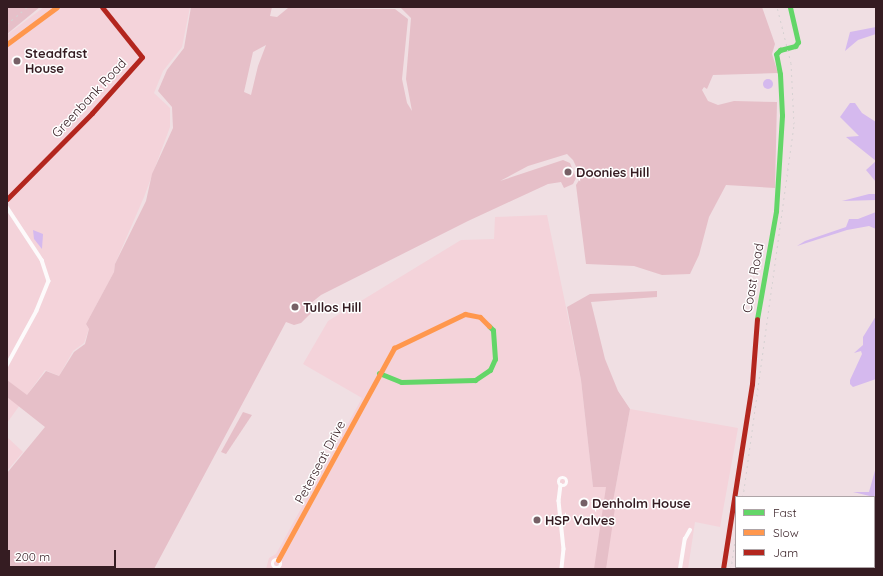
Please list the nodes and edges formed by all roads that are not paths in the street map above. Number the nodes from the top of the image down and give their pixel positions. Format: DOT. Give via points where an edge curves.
graph roads {
  1 [pos="57,7"];
  2 [pos="102,7"];
  3 [pos="790,7"];
  4 [pos="7,44"];
  5 [pos="7,199"];
  6 [pos="7,207"];
  7 [pos="7,366"];
  8 [pos="379,373"];
  9 [pos="561,485"];
  10 [pos="690,530"];
  11 [pos="278,560"];
  12 [pos="272,568"];
  13 [pos="281,568"];
  14 [pos="562,569"];
  15 [pos="680,569"];
  16 [pos="723,569"];
  1 -- 4 [label="street"];
  2 -- 5 [label="street, Greenbank Road" via="142,57 48,160"];
  3 -- 16 [label="street, Coast Road" via="798,44 776,54 780,74 782,115 776,211 759,298 752,384"];
  6 -- 7 [label="street" via="42,260 48,281 37,311"];
  8 -- 8 [label="street, Peterseat Drive" via="401,382 475,380 490,370 495,359 493,330 480,317 461,315 394,348"];
  8 -- 11 [label="street, Peterseat Drive"];
  9 -- 14 [label="street" via="559,501 564,549"];
  10 -- 15 [label="street" via="685,539"];
  11 -- 12 [label="street" via="273,561"];
  11 -- 13 [label="street"];
  12 -- 13 [label="street"];
}
